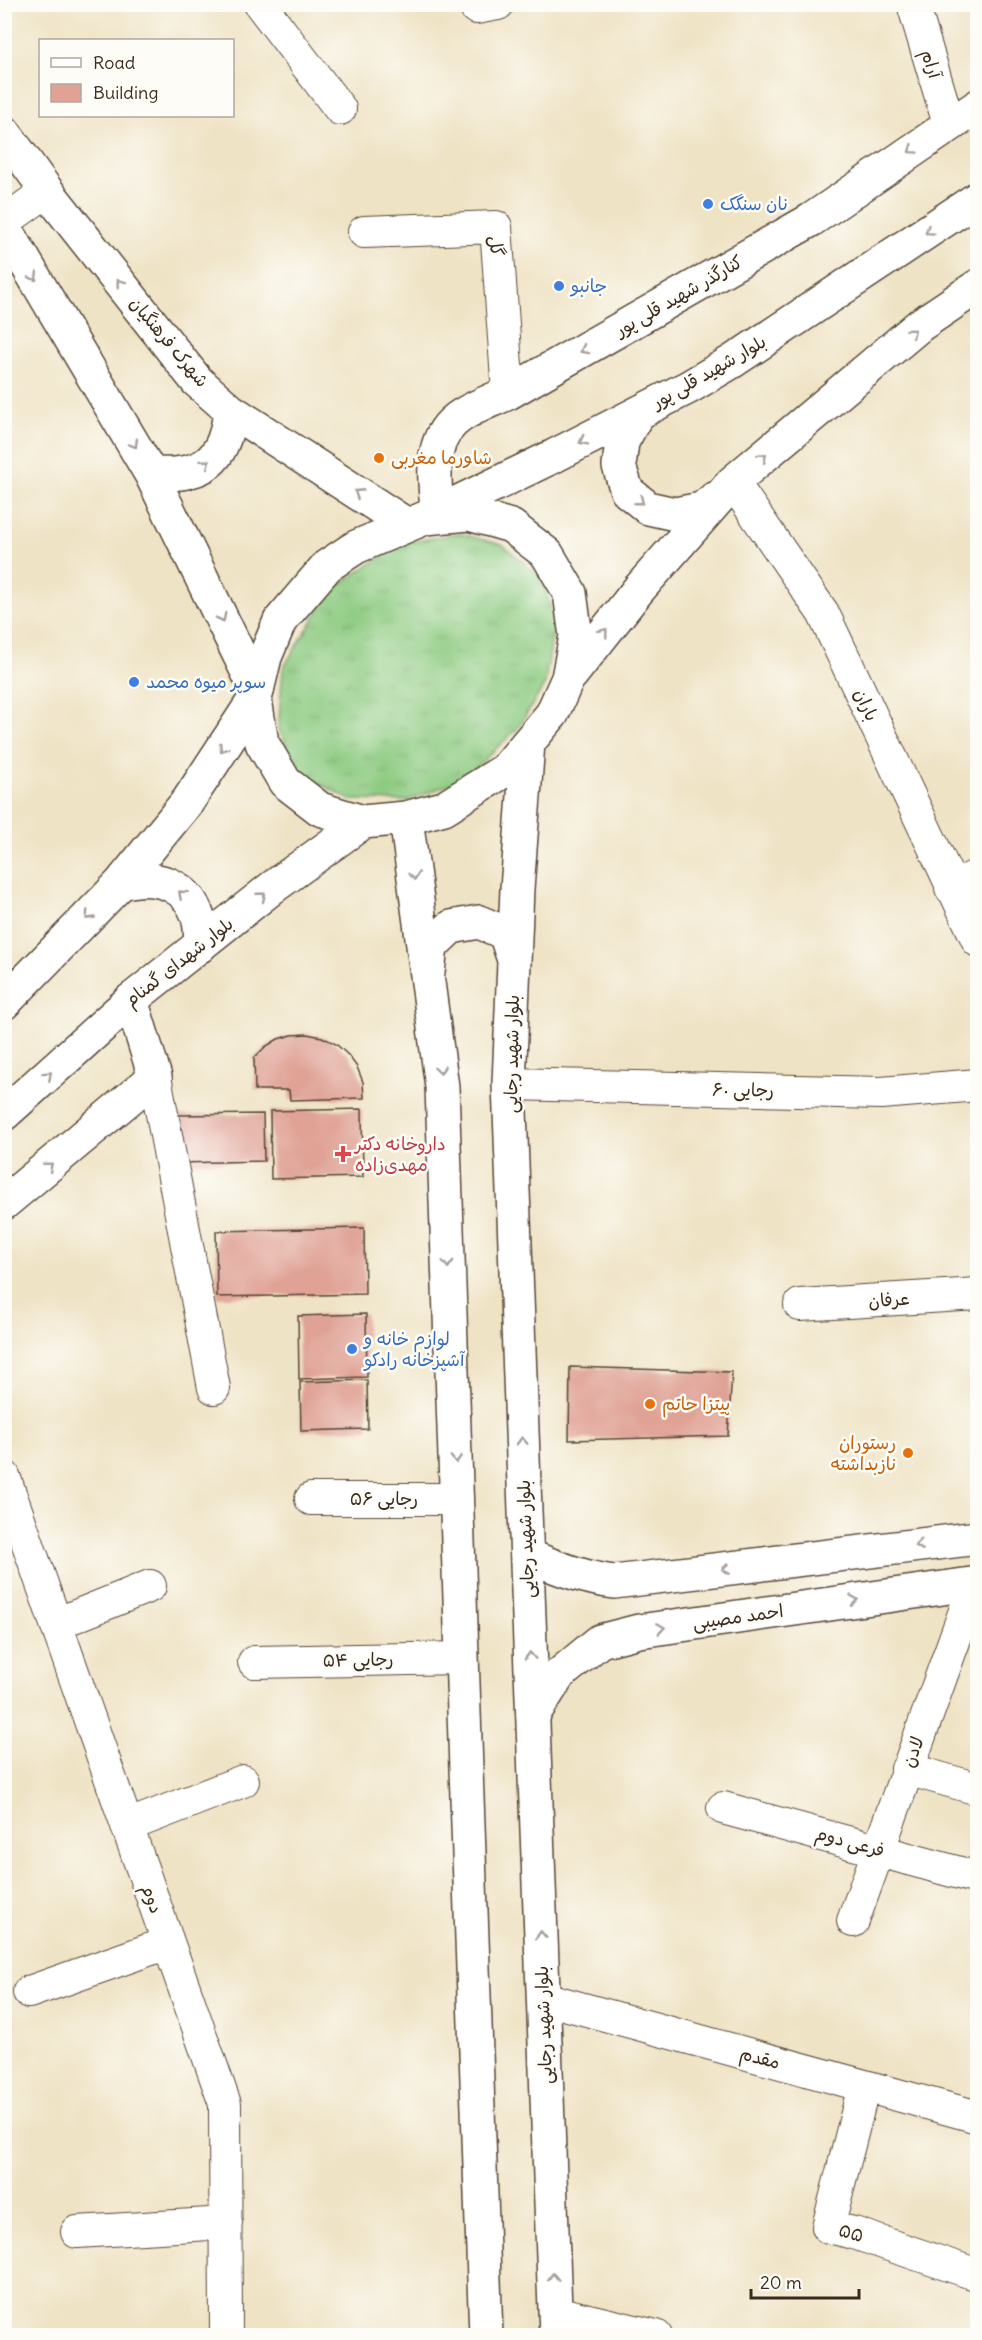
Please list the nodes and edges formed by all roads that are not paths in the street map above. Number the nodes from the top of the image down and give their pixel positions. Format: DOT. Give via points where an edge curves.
graph roads {
  1 [pos="260,4"];
  2 [pos="913,4"];
  3 [pos="978,106"];
  4 [pos="340,109"];
  5 [pos="949,124"];
  6 [pos="4,132"];
  7 [pos="47,191"];
  8 [pos="978,198"];
  9 [pos="4,224"];
  10 [pos="364,232"];
  11 [pos="978,286"];
  12 [pos="508,393"];
  13 [pos="230,410"];
  14 [pos="638,413"];
  15 [pos="151,474"];
  16 [pos="730,486"];
  17 [pos="423,519"];
  18 [pos="568,678"];
  19 [pos="256,695"];
  20 [pos="528,743"];
  21 [pos="406,818"];
  22 [pos="363,822"];
  23 [pos="964,881"];
  24 [pos="121,883"];
  25 [pos="978,941"];
  26 [pos="200,946"];
  27 [pos="514,960"];
  28 [pos="427,975"];
  29 [pos="130,1000"];
  30 [pos="4,1003"];
  31 [pos="156,1077"];
  32 [pos="509,1084"];
  33 [pos="978,1085"];
  34 [pos="4,1114"];
  35 [pos="4,1203"];
  36 [pos="978,1294"];
  37 [pos="800,1305"];
  38 [pos="214,1388"];
  39 [pos="4,1476"];
  40 [pos="311,1499"];
  41 [pos="457,1499"];
  42 [pos="978,1538"];
  43 [pos="527,1555"];
  44 [pos="629,1581"];
  45 [pos="976,1583"];
  46 [pos="150,1586"];
  47 [pos="56,1624"];
  48 [pos="627,1634"];
  49 [pos="462,1658"];
  50 [pos="254,1662"];
  51 [pos="532,1715"];
  52 [pos="907,1769"];
  53 [pos="243,1781"];
  54 [pos="978,1789"];
  55 [pos="723,1808"];
  56 [pos="127,1827"];
  57 [pos="878,1849"];
  58 [pos="978,1878"];
  59 [pos="853,1922"];
  60 [pos="168,1943"];
  61 [pos="29,1992"];
  62 [pos="543,1998"];
  63 [pos="864,2086"];
  64 [pos="978,2117"];
  65 [pos="226,2223"];
  66 [pos="77,2232"];
  67 [pos="978,2275"];
  68 [pos="555,2324"];
  69 [pos="226,2336"];
  70 [pos="486,2336"];
  71 [pos="657,2336"];
  1 -- 4 [label="street"];
  2 -- 5 [label="street, آرام"];
  3 -- 5 [label="main road, کنارگذر شهید قلی پور"];
  5 -- 12 [label="main road, کنارگذر شهید قلی پور, one-way" via="811,220"];
  6 -- 7 [label="main road, شهرک فرهنگیان"];
  7 -- 9 [label="street"];
  13 -- 7 [label="main road, شهرک فرهنگیان, one-way" via="197,381"];
  8 -- 14 [label="main road, بلوار شهید قلی پور, one-way" via="733,361"];
  9 -- 15 [label="main road, one-way"];
  10 -- 12 [label="street, گل" via="496,227"];
  16 -- 11 [label="main road, one-way" via="920,326"];
  12 -- 17 [label="main road, کنارگذر شهید قلی پور" via="461,415 444,431 436,447"];
  15 -- 13 [label="main road, one-way" via="175,475 201,468 221,450"];
  17 -- 13 [label="main road, شهرک فرهنگیان, one-way"];
  14 -- 16 [label="main road, one-way" via="622,442 620,466 627,491 648,508 675,514 702,509"];
  14 -- 17 [label="main road, بلوار شهید قلی پور, one-way"];
  15 -- 19 [label="main road, one-way"];
  18 -- 16 [label="main road, one-way" via="639,589"];
  16 -- 23 [label="street, باران" via="823,613"];
  17 -- 18 [label="main road" via="469,514 511,526 547,554 570,593 576,636"];
  17 -- 19 [label="main road, بلوار شهید قلی پور" via="356,547 327,566 280,621 264,657"];
  18 -- 20 [label="main road" via="552,714"];
  19 -- 22 [label="main road" via="262,743 285,782 320,809"];
  19 -- 24 [label="main road, one-way" via="188,801"];
  20 -- 21 [label="main road" via="505,770 475,789 444,808"];
  20 -- 27 [label="main road, بلوار شهید رجایی"];
  21 -- 22 [label="main road"];
  21 -- 28 [label="main road, one-way"];
  26 -- 22 [label="main road, بلوار شهدای گمنام, one-way"];
  23 -- 25 [label="street, باران"];
  26 -- 24 [label="main road, one-way" via="198,915 180,891 167,882 152,879"];
  24 -- 30 [label="main road, one-way"];
  26 -- 29 [label="main road, بلوار شهدای گمنام"];
  27 -- 28 [label="main road" via="505,933 479,922 461,925 451,927 431,946"];
  27 -- 32 [label="main road, بلوار شهید رجایی"];
  28 -- 41 [label="main road, one-way" via="442,1087"];
  29 -- 31 [label="main road"];
  34 -- 29 [label="main road, بلوار شهدای گمنام, one-way"];
  35 -- 31 [label="main road, one-way"];
  31 -- 38 [label="street"];
  32 -- 33 [label="street, رجایی ۶۰" via="881,1093"];
  43 -- 32 [label="main road, بلوار شهید رجایی, one-way"];
  36 -- 37 [label="street, عرفان"];
  39 -- 47 [label="street, دوم"];
  40 -- 41 [label="street, رجایی ۵۶"];
  41 -- 49 [label="main road"];
  42 -- 44 [label="main road, one-way"];
  43 -- 44 [label="main road" via="590,1579"];
  51 -- 43 [label="main road, بلوار شهید رجایی, one-way"];
  44 -- 48 [label="main road" via="617,1605"];
  48 -- 45 [label="main road, احمد مصیبی, one-way"];
  45 -- 52 [label="street, لادن"];
  46 -- 47 [label="street"];
  47 -- 56 [label="street, دوم"];
  48 -- 51 [label="main road, احمد مصیبی" via="600,1641 559,1675"];
  49 -- 50 [label="street, رجایی ۵۴"];
  49 -- 70 [label="main road"];
  62 -- 51 [label="main road, بلوار شهید رجایی, one-way"];
  52 -- 54 [label="street"];
  52 -- 57 [label="street, لادن"];
  53 -- 56 [label="street"];
  55 -- 57 [label="street, فرعی دوم"];
  56 -- 60 [label="street, دوم"];
  57 -- 58 [label="street, فرعی دوم"];
  57 -- 59 [label="street, لادن"];
  60 -- 61 [label="street"];
  60 -- 65 [label="street, دوم" via="225,2104"];
  62 -- 63 [label="street, مقدم"];
  68 -- 62 [label="main road, بلوار شهید رجایی, one-way"];
  63 -- 64 [label="street, مقدم"];
  63 -- 67 [label="street, ۵۵" via="828,2227"];
  65 -- 66 [label="street"];
  65 -- 69 [label="street, دوم"];
  68 -- 71 [label="street"];
}
